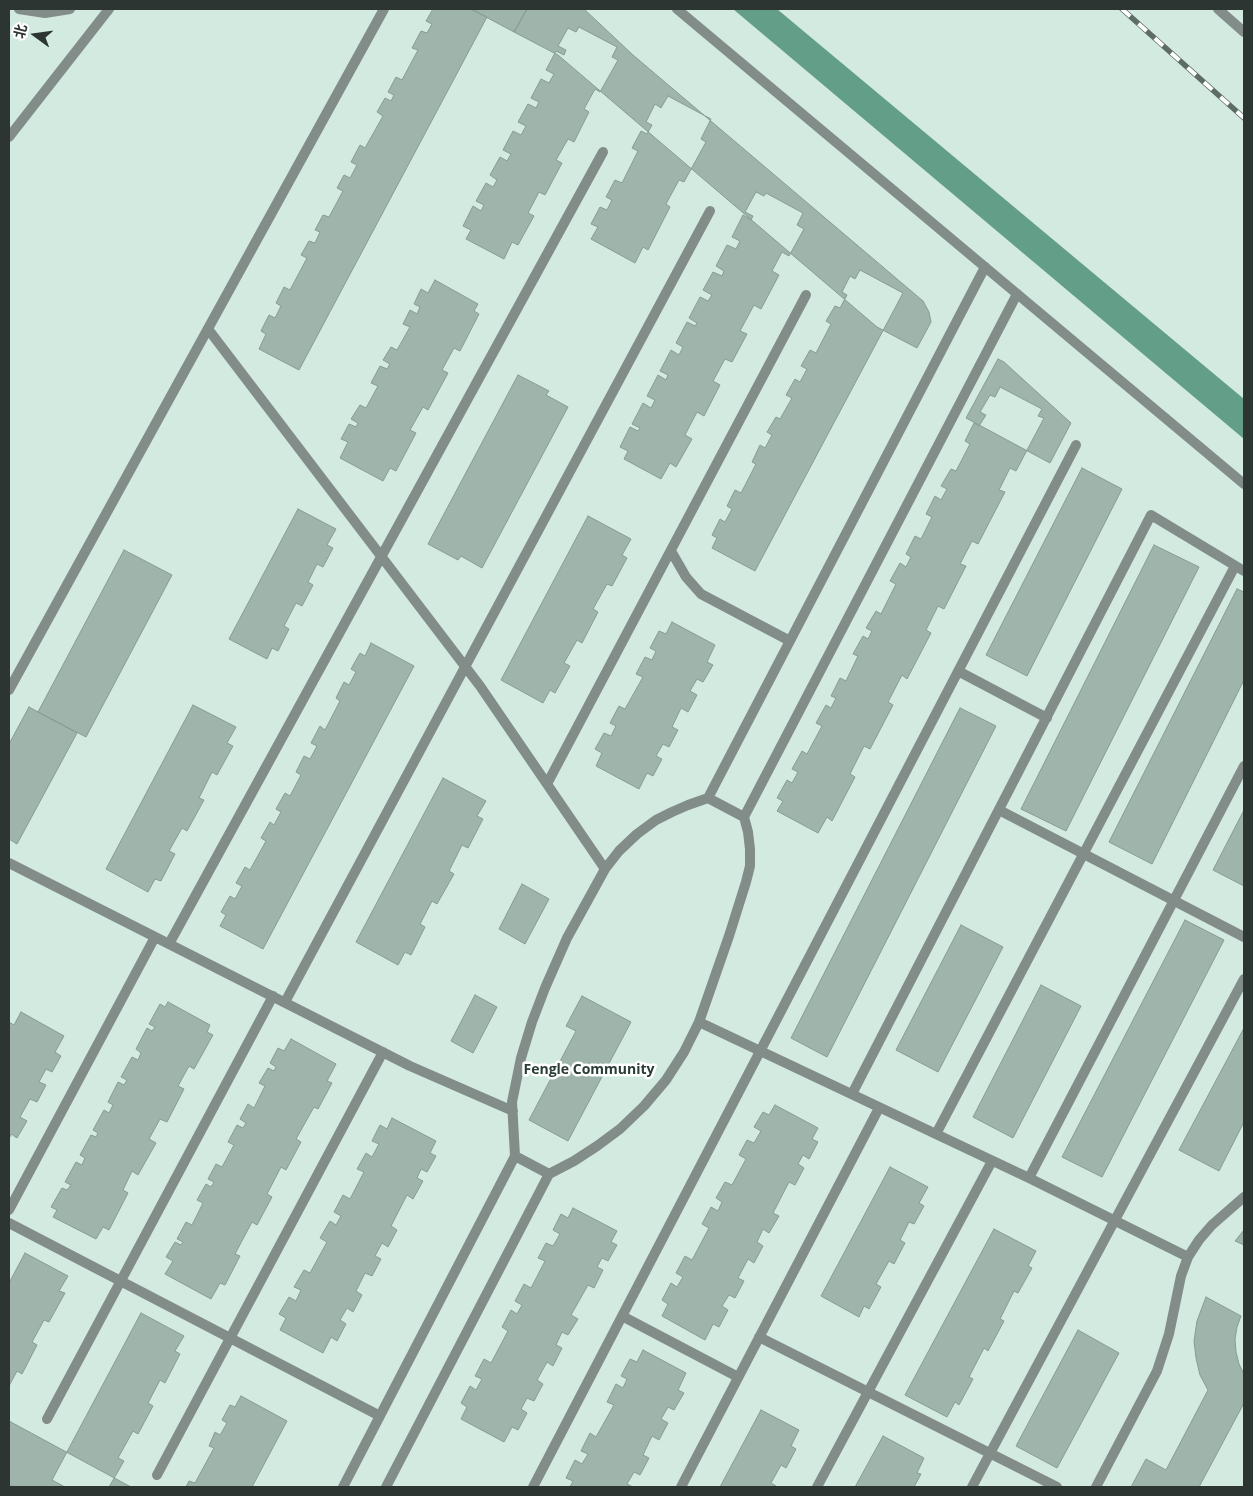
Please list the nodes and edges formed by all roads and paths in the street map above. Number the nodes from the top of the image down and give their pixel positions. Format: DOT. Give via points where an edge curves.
graph roads {
  1 [pos="19,9"];
  2 [pos="70,9"];
  3 [pos="109,9"];
  4 [pos="384,9"];
  5 [pos="677,9"];
  6 [pos="1218,9"];
  7 [pos="1244,32"];
  8 [pos="9,137"];
  9 [pos="603,152"];
  10 [pos="710,211"];
  11 [pos="985,267"];
  12 [pos="1017,294"];
  13 [pos="806,295"];
  14 [pos="208,330"];
  15 [pos="1076,445"];
  16 [pos="1244,484"];
  17 [pos="671,551"];
  18 [pos="381,557"];
  19 [pos="1240,568"];
  20 [pos="790,641"];
  21 [pos="465,667"];
  22 [pos="958,671"];
  23 [pos="9,690"];
  24 [pos="1046,718"];
  25 [pos="1244,766"];
  26 [pos="547,784"];
  27 [pos="708,798"];
  28 [pos="999,810"];
  29 [pos="744,817"];
  30 [pos="1084,854"];
  31 [pos="9,863"];
  32 [pos="605,869"];
  33 [pos="1174,901"];
  34 [pos="155,937"];
  35 [pos="1244,937"];
  36 [pos="169,944"];
  37 [pos="1244,980"];
  38 [pos="1241,994"];
  39 [pos="273,996"];
  40 [pos="285,1002"];
  41 [pos="699,1022"];
  42 [pos="760,1051"];
  43 [pos="383,1052"];
  44 [pos="852,1094"];
  45 [pos="879,1108"];
  46 [pos="512,1111"];
  47 [pos="936,1134"];
  48 [pos="515,1156"];
  49 [pos="992,1161"];
  50 [pos="549,1174"];
  51 [pos="1029,1178"];
  52 [pos="1244,1197"];
  53 [pos="9,1210"];
  54 [pos="1115,1221"];
  55 [pos="9,1223"];
  56 [pos="1188,1257"];
  57 [pos="120,1281"];
  58 [pos="622,1316"];
  59 [pos="759,1337"];
  60 [pos="230,1338"];
  61 [pos="738,1377"];
  62 [pos="868,1392"];
  63 [pos="380,1416"];
  64 [pos="47,1419"];
  65 [pos="990,1453"];
  66 [pos="157,1475"];
  67 [pos="343,1487"];
  68 [pos="386,1487"];
  69 [pos="533,1487"];
  70 [pos="681,1487"];
  71 [pos="817,1487"];
  72 [pos="972,1487"];
  73 [pos="1058,1487"];
  74 [pos="1096,1487"];
  1 -- 2 [label="street" via="45,13"];
  3 -- 8 [label="street"];
  4 -- 14 [label="street"];
  5 -- 11 [label="street"];
  6 -- 7 [label="street"];
  9 -- 18 [label="street"];
  10 -- 21 [label="street"];
  11 -- 12 [label="street"];
  11 -- 20 [label="street"];
  12 -- 16 [label="street"];
  12 -- 29 [label="street"];
  13 -- 17 [label="street"];
  14 -- 18 [label="street"];
  14 -- 23 [label="street"];
  15 -- 22 [label="street"];
  17 -- 20 [label="street" via="686,577 701,594"];
  17 -- 26 [label="street"];
  18 -- 21 [label="street"];
  18 -- 36 [label="street"];
  19 -- 24 [label="street" via="1151,515"];
  19 -- 30 [label="street"];
  20 -- 27 [label="street"];
  21 -- 26 [label="street"];
  21 -- 40 [label="street"];
  22 -- 24 [label="street"];
  22 -- 42 [label="street"];
  24 -- 28 [label="street"];
  25 -- 33 [label="street"];
  26 -- 32 [label="street"];
  27 -- 29 [label="street"];
  27 -- 32 [label="street" via="656,820 619,850"];
  28 -- 30 [label="street"];
  28 -- 44 [label="street"];
  29 -- 41 [label="street" via="750,866"];
  30 -- 33 [label="street"];
  30 -- 47 [label="street"];
  31 -- 34 [label="street"];
  32 -- 46 [label="street" via="567,938 545,988 521,1058"];
  33 -- 35 [label="street"];
  33 -- 51 [label="street"];
  34 -- 36 [label="street"];
  34 -- 53 [label="street"];
  36 -- 39 [label="street"];
  37 -- 38 [label="street"];
  38 -- 54 [label="street"];
  39 -- 40 [label="street"];
  39 -- 57 [label="street"];
  40 -- 43 [label="street"];
  41 -- 42 [label="street"];
  41 -- 50 [label="street" via="666,1080 644,1106 598,1146"];
  42 -- 44 [label="street"];
  42 -- 58 [label="street"];
  43 -- 46 [label="street"];
  43 -- 60 [label="street"];
  44 -- 45 [label="street"];
  45 -- 47 [label="street"];
  45 -- 59 [label="street"];
  46 -- 48 [label="street"];
  47 -- 49 [label="street"];
  48 -- 50 [label="street"];
  48 -- 63 [label="street"];
  49 -- 51 [label="street"];
  49 -- 62 [label="street"];
  50 -- 68 [label="street"];
  51 -- 54 [label="street"];
  52 -- 56 [label="street" via="1212,1224"];
  54 -- 56 [label="street"];
  54 -- 65 [label="street"];
  55 -- 57 [label="street"];
  56 -- 74 [label="street" via="1157,1372"];
  57 -- 60 [label="street"];
  57 -- 64 [label="street"];
  58 -- 61 [label="street"];
  58 -- 69 [label="street"];
  59 -- 61 [label="street"];
  59 -- 62 [label="street"];
  60 -- 63 [label="street"];
  60 -- 66 [label="street"];
  61 -- 70 [label="street"];
  62 -- 65 [label="street"];
  62 -- 71 [label="street"];
  63 -- 67 [label="street"];
  65 -- 72 [label="street"];
  65 -- 73 [label="street"];
}
